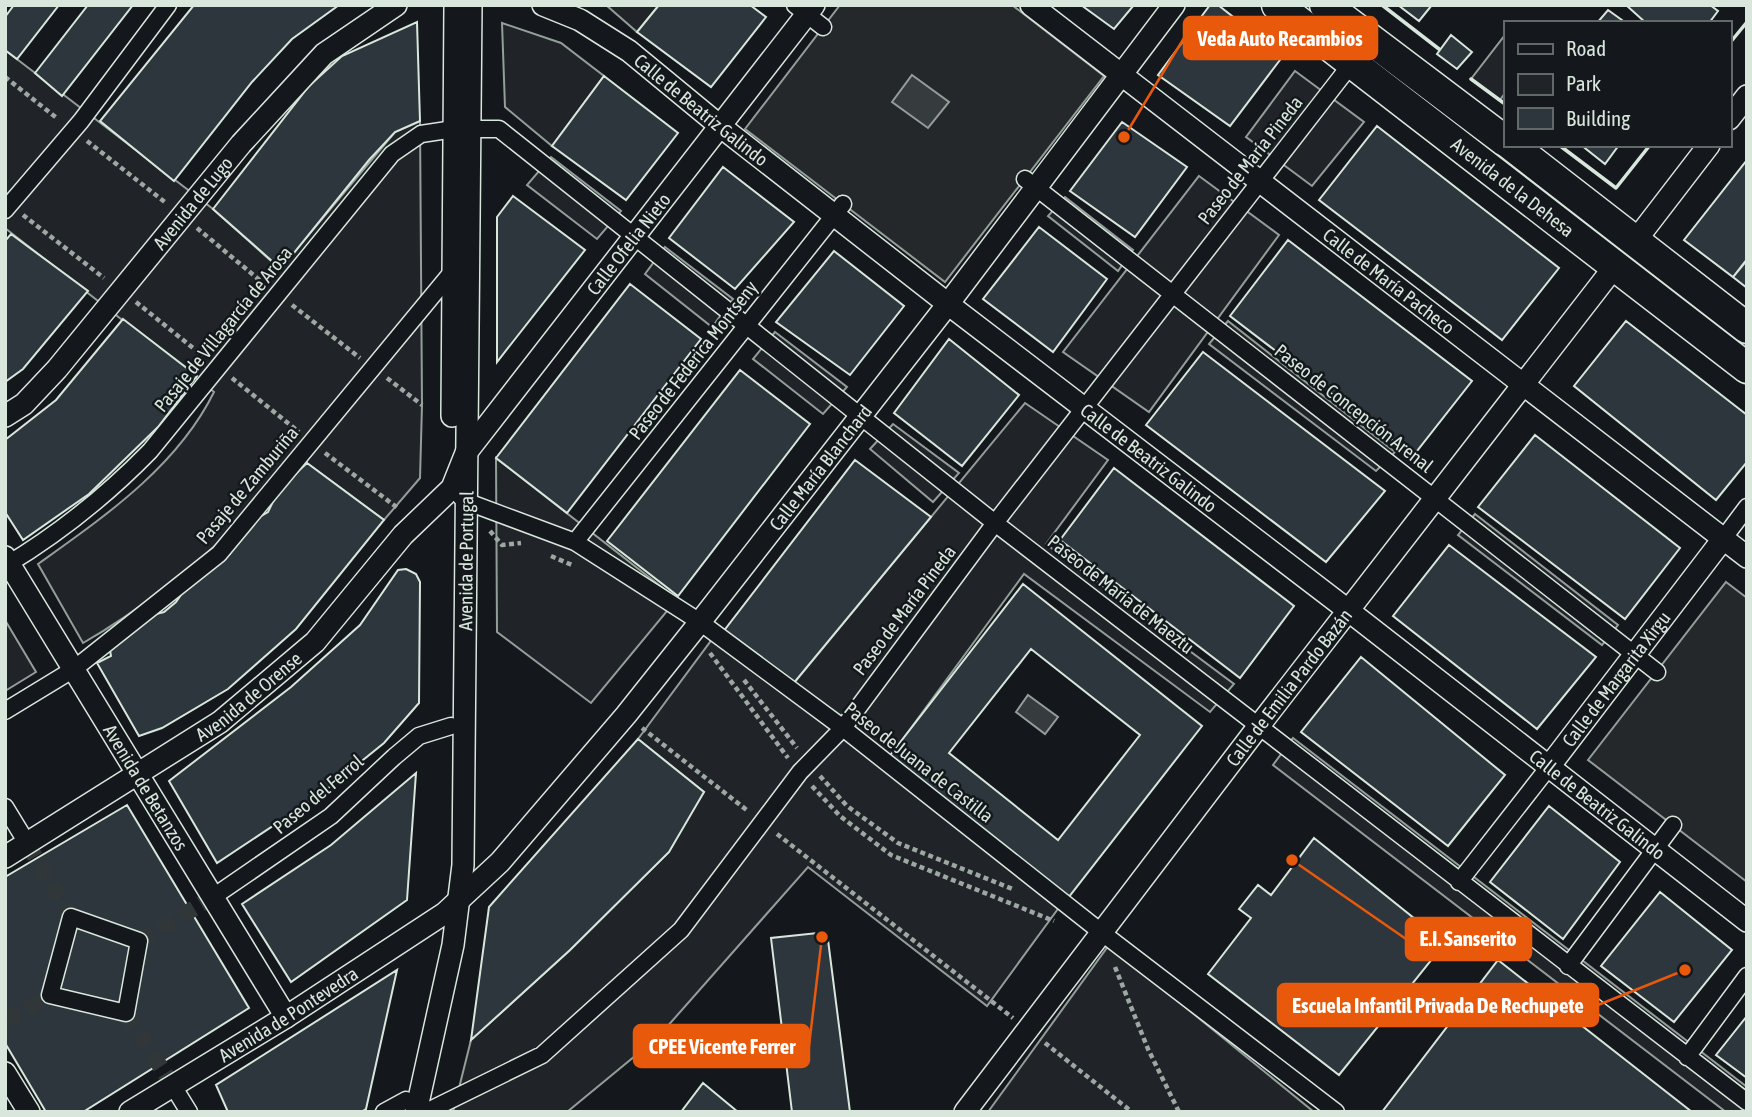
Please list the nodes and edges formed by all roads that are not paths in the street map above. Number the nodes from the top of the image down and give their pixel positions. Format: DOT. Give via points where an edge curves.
graph roads {
  1 [pos="168,5"];
  2 [pos="396,5"];
  3 [pos="455,5"];
  4 [pos="471,5"];
  5 [pos="543,5"];
  6 [pos="1031,5"];
  7 [pos="1174,5"];
  8 [pos="1277,5"];
  9 [pos="1325,5"];
  10 [pos="810,13"];
  11 [pos="1352,63"];
  12 [pos="1121,75"];
  13 [pos="1747,96"];
  14 [pos="1731,116"];
  15 [pos="720,125"];
  16 [pos="462,129"];
  17 [pos="1504,140"];
  18 [pos="1514,147"];
  19 [pos="1707,147"];
  20 [pos="1260,181"];
  21 [pos="1030,183"];
  22 [pos="838,209"];
  23 [pos="5,210"];
  24 [pos="635,237"];
  25 [pos="1636,240"];
  26 [pos="1615,265"];
  27 [pos="452,272"];
  28 [pos="1172,293"];
  29 [pos="948,304"];
  30 [pos="747,326"];
  31 [pos="1747,328"];
  32 [pos="1747,368"];
  33 [pos="1523,386"];
  34 [pos="1085,408"];
  35 [pos="5,416"];
  36 [pos="861,416"];
  37 [pos="466,453"];
  38 [pos="459,494"];
  39 [pos="1435,498"];
  40 [pos="1747,507"];
  41 [pos="995,523"];
  42 [pos="1723,539"];
  43 [pos="575,542"];
  44 [pos="1747,557"];
  45 [pos="7,562"];
  46 [pos="1349,611"];
  47 [pos="700,622"];
  48 [pos="1634,654"];
  49 [pos="74,669"];
  50 [pos="1657,672"];
  51 [pos="5,711"];
  52 [pos="451,726"];
  53 [pos="1258,727"];
  54 [pos="843,728"];
  55 [pos="1548,768"];
  56 [pos="139,775"];
  57 [pos="5,807"];
  58 [pos="1673,825"];
  59 [pos="27,843"];
  60 [pos="1654,850"];
  61 [pos="5,857"];
  62 [pos="1459,882"];
  63 [pos="214,897"];
  64 [pos="452,906"];
  65 [pos="1747,921"];
  66 [pos="1101,932"];
  67 [pos="139,941"];
  68 [pos="1568,966"];
  69 [pos="1747,976"];
  70 [pos="286,1017"];
  71 [pos="1687,1057"];
  72 [pos="5,1073"];
  73 [pos="173,1086"];
  74 [pos="1747,1102"];
  75 [pos="409,1108"];
  76 [pos="29,1112"];
  77 [pos="130,1112"];
  78 [pos="189,1112"];
  79 [pos="384,1112"];
  80 [pos="426,1112"];
  81 [pos="965,1112"];
  82 [pos="1336,1112"];
  1 -- 23 [label="street"];
  2 -- 35 [label="street, Avenida de Lugo" via="324,54 241,144 57,369 24,404"];
  3 -- 16 [label="street, Avenida de Portugal"];
  4 -- 16 [label="street, Avenida de Portugal"];
  5 -- 15 [label="street, Calle de Beatriz Galindo" via="580,20 629,51"];
  6 -- 12 [label="street, Calle de María Pacheco"];
  7 -- 12 [label="street, Calle María Blanchard"];
  8 -- 11 [label="main road, Avenida de la Dehesa"];
  9 -- 17 [label="main road, Avenida de la Dehesa"];
  10 -- 15 [label="street, Calle Ofelia Nieto"];
  11 -- 20 [label="street, Paseo de María Pineda"];
  11 -- 26 [label="main road, Avenida de la Dehesa"];
  12 -- 20 [label="street, Calle de María Pacheco"];
  12 -- 21 [label="street, Calle María Blanchard"];
  13 -- 14 [label="street"];
  15 -- 22 [label="street, Calle de Beatriz Galindo"];
  15 -- 24 [label="street, Calle Ofelia Nieto"];
  16 -- 24 [label="street, Paseo de María de Maeztu" via="499,129"];
  16 -- 27 [label="street, Avenida de Portugal"];
  16 -- 37 [label="street, Avenida de Portugal"];
  16 -- 45 [label="street, Pasaje de Villagarcía de Arosa" via="421,134 392,154 150,451 85,512"];
  18 -- 25 [label="main road, Avenida de la Dehesa"];
  19 -- 25 [label="street"];
  20 -- 28 [label="street, Paseo de María Pineda"];
  20 -- 33 [label="street, Calle de María Pacheco"];
  21 -- 28 [label="street, Paseo de Concepción Arenal"];
  21 -- 29 [label="street, Calle María Blanchard"];
  22 -- 29 [label="street, Calle de Beatriz Galindo"];
  22 -- 30 [label="street, Paseo de Federica Montseny"];
  24 -- 30 [label="street, Paseo de María de Maeztu"];
  24 -- 37 [label="street, Calle Ofelia Nieto"];
  25 -- 31 [label="main road, Avenida de la Dehesa"];
  26 -- 32 [label="main road, Avenida de la Dehesa"];
  26 -- 33 [label="street, Calle de Emilia Pardo Bazán"];
  27 -- 38 [label="street, Avenida de Portugal"];
  27 -- 49 [label="street, Pasaje de Zamburiña" via="219,554"];
  28 -- 34 [label="street, Paseo de María Pineda"];
  28 -- 39 [label="street, Paseo de Concepción Arenal"];
  29 -- 34 [label="street, Calle de Beatriz Galindo"];
  29 -- 36 [label="street, Calle María Blanchard"];
  30 -- 36 [label="street, Paseo de María de Maeztu"];
  30 -- 43 [label="street, Paseo de Federica Montseny"];
  33 -- 39 [label="street, Calle de Emilia Pardo Bazán"];
  33 -- 42 [label="street, Calle de María Pacheco"];
  34 -- 41 [label="street, Paseo de María Pineda"];
  34 -- 46 [label="street, Calle de Beatriz Galindo"];
  36 -- 41 [label="street, Paseo de María de Maeztu"];
  36 -- 47 [label="street, Calle María Blanchard"];
  37 -- 38 [label="street, Calle Ofelia Nieto"];
  38 -- 43 [label="street, Paseo de Juana de Castilla"];
  38 -- 52 [label="street, Avenida de Portugal"];
  38 -- 56 [label="street, Avenida de Orense" via="403,536 315,642 220,722"];
  38 -- 64 [label="street, Avenida de Portugal" via="463,865"];
  39 -- 46 [label="street, Calle de Emilia Pardo Bazán"];
  39 -- 48 [label="street, Paseo de Concepción Arenal"];
  40 -- 42 [label="street, Calle de Margarita Xirgu"];
  41 -- 53 [label="street, Paseo de María de Maeztu"];
  41 -- 54 [label="street, Paseo de María Pineda"];
  42 -- 44 [label="street, Calle de María Pacheco"];
  42 -- 48 [label="street, Calle de Margarita Xirgu"];
  43 -- 47 [label="street, Paseo de Juana de Castilla"];
  45 -- 49 [label="street, Avenida de Betanzos"];
  46 -- 53 [label="street, Calle de Emilia Pardo Bazán"];
  46 -- 55 [label="street, Calle de Beatriz Galindo"];
  47 -- 54 [label="street, Paseo de Juana de Castilla"];
  47 -- 64 [label="street, Calle María Blanchard" via="500,862"];
  48 -- 50 [label="street, Paseo de Concepción Arenal"];
  48 -- 55 [label="street, Calle de Margarita Xirgu"];
  49 -- 51 [label="street, Pasaje de Zamburiña"];
  49 -- 56 [label="street, Avenida de Betanzos"];
  52 -- 63 [label="street, Paseo del Ferrol" via="419,736 331,816"];
  52 -- 64 [label="street, Avenida de Portugal"];
  53 -- 62 [label="street, Paseo de María de Maeztu"];
  53 -- 66 [label="street, Calle de Emilia Pardo Bazán"];
  54 -- 66 [label="street, Paseo de Juana de Castilla"];
  54 -- 80 [label="street, Paseo de María Pineda" via="804,768 681,930 542,1055"];
  55 -- 60 [label="street, Calle de Beatriz Galindo"];
  55 -- 62 [label="street, Calle de Margarita Xirgu"];
  56 -- 59 [label="street, Avenida de Orense"];
  56 -- 63 [label="street, Avenida de Betanzos"];
  57 -- 59 [label="street"];
  58 -- 60 [label="street"];
  59 -- 61 [label="street, Avenida de Orense"];
  60 -- 65 [label="street, Calle de Beatriz Galindo"];
  60 -- 68 [label="street"];
  62 -- 68 [label="street, Paseo de María de Maeztu"];
  63 -- 70 [label="street, Avenida de Betanzos"];
  64 -- 70 [label="street, Avenida de Pontevedra"];
  64 -- 75 [label="street, Avenida de Portugal"];
  66 -- 81 [label="street, Calle de Emilia Pardo Bazán"];
  66 -- 82 [label="street, Paseo de Juana de Castilla"];
  67 -- 67 [label="street" via="71,917 50,995 126,1013"];
  68 -- 71 [label="street, Paseo de María de Maeztu"];
  69 -- 71 [label="street"];
  70 -- 73 [label="street, Avenida de Pontevedra"];
  71 -- 74 [label="street, Paseo de María de Maeztu"];
  72 -- 76 [label="street"];
  73 -- 77 [label="street, Avenida de Pontevedra"];
  73 -- 78 [label="street"];
  75 -- 79 [label="street"];
}
